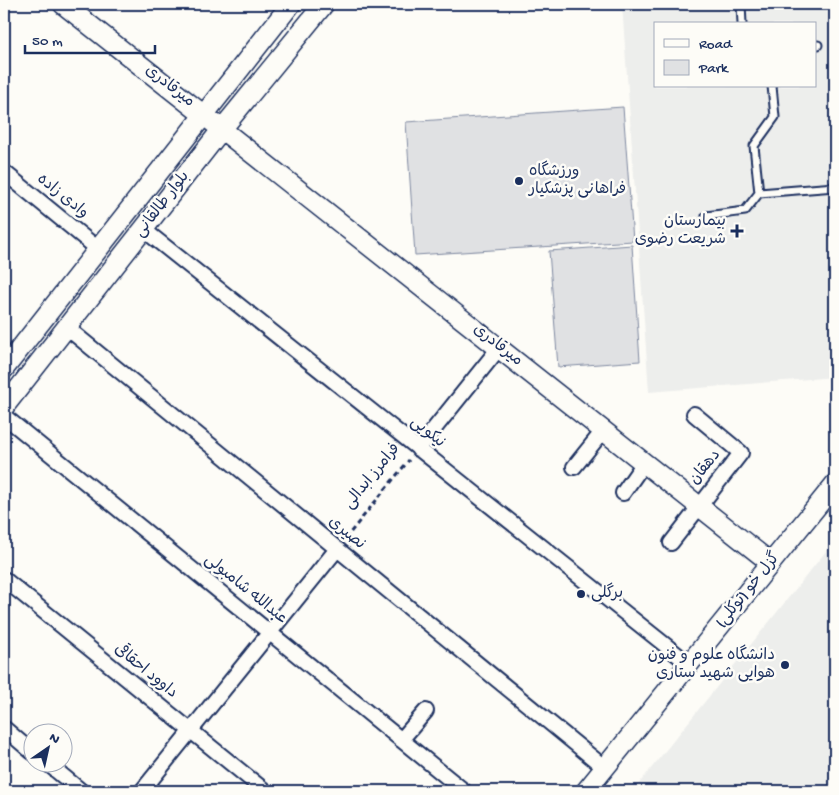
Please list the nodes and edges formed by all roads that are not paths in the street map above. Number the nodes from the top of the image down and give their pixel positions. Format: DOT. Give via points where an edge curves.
graph roads {
  1 [pos="63,4"];
  2 [pos="291,4"];
  3 [pos="324,4"];
  4 [pos="741,4"];
  5 [pos="742,22"];
  6 [pos="772,88"];
  7 [pos="204,115"];
  8 [pos="222,129"];
  9 [pos="4,172"];
  10 [pos="835,187"];
  11 [pos="760,193"];
  12 [pos="706,216"];
  13 [pos="143,229"];
  14 [pos="98,249"];
  15 [pos="66,327"];
  16 [pos="499,348"];
  17 [pos="4,368"];
  18 [pos="4,408"];
  19 [pos="694,414"];
  20 [pos="4,416"];
  21 [pos="603,431"];
  22 [pos="418,449"];
  23 [pos="644,463"];
  24 [pos="574,467"];
  25 [pos="835,484"];
  26 [pos="623,493"];
  27 [pos="698,506"];
  28 [pos="671,543"];
  29 [pos="337,549"];
  30 [pos="771,563"];
  31 [pos="4,579"];
  32 [pos="270,633"];
  33 [pos="689,664"];
  34 [pos="426,711"];
  35 [pos="4,728"];
  36 [pos="190,731"];
  37 [pos="401,740"];
  38 [pos="22,743"];
  39 [pos="605,768"];
  40 [pos="58,772"];
  41 [pos="81,791"];
  42 [pos="142,791"];
  43 [pos="265,791"];
  44 [pos="464,791"];
  45 [pos="586,791"];
  1 -- 7 [label="street, میرقادری"];
  2 -- 7 [label="street, بلوار طالقانی"];
  3 -- 8 [label="street, بلوار طالقانی"];
  4 -- 5 [label="lane"];
  6 -- 11 [label="lane" via="775,117 754,146"];
  7 -- 8 [label="street, میرقادری"];
  7 -- 14 [label="street, بلوار طالقانی"];
  8 -- 13 [label="street, بلوار طالقانی"];
  8 -- 16 [label="street, میرقادری"];
  9 -- 14 [label="street, وادی زاده"];
  10 -- 11 [label="lane"];
  11 -- 12 [label="lane" via="745,211"];
  13 -- 15 [label="street, بلوار طالقانی"];
  13 -- 22 [label="street, نیکویی"];
  14 -- 17 [label="street, بلوار طالقانی"];
  15 -- 18 [label="street, بلوار طالقانی"];
  15 -- 29 [label="street, نصیری"];
  16 -- 21 [label="street, میرقادری"];
  16 -- 22 [label="street, فرامرز ابدالی"];
  19 -- 27 [label="street, دهقان" via="741,453"];
  20 -- 32 [label="street, عبدالله شامبولی"];
  21 -- 23 [label="street, میرقادری"];
  21 -- 24 [label="street"];
  22 -- 33 [label="street, نیکویی"];
  23 -- 26 [label="street"];
  23 -- 27 [label="street, میرقادری"];
  25 -- 30 [label="street, گزل خو (توکلی)"];
  27 -- 28 [label="street"];
  27 -- 30 [label="street, میرقادری"];
  29 -- 32 [label="street"];
  29 -- 39 [label="street, نصیری"];
  30 -- 33 [label="street, گزل خو (توکلی)"];
  31 -- 36 [label="street, داوود احقاقی"];
  32 -- 36 [label="street"];
  32 -- 37 [label="street, عبدالله شامبولی"];
  33 -- 39 [label="street, گزل خو (توکلی)"];
  34 -- 37 [label="street"];
  35 -- 38 [label="street"];
  36 -- 42 [label="street"];
  36 -- 43 [label="street, داوود احقاقی"];
  37 -- 44 [label="street, عبدالله شامبولی"];
  39 -- 45 [label="street, گزل خو (توکلی)"];
  40 -- 41 [label="street"];
}
